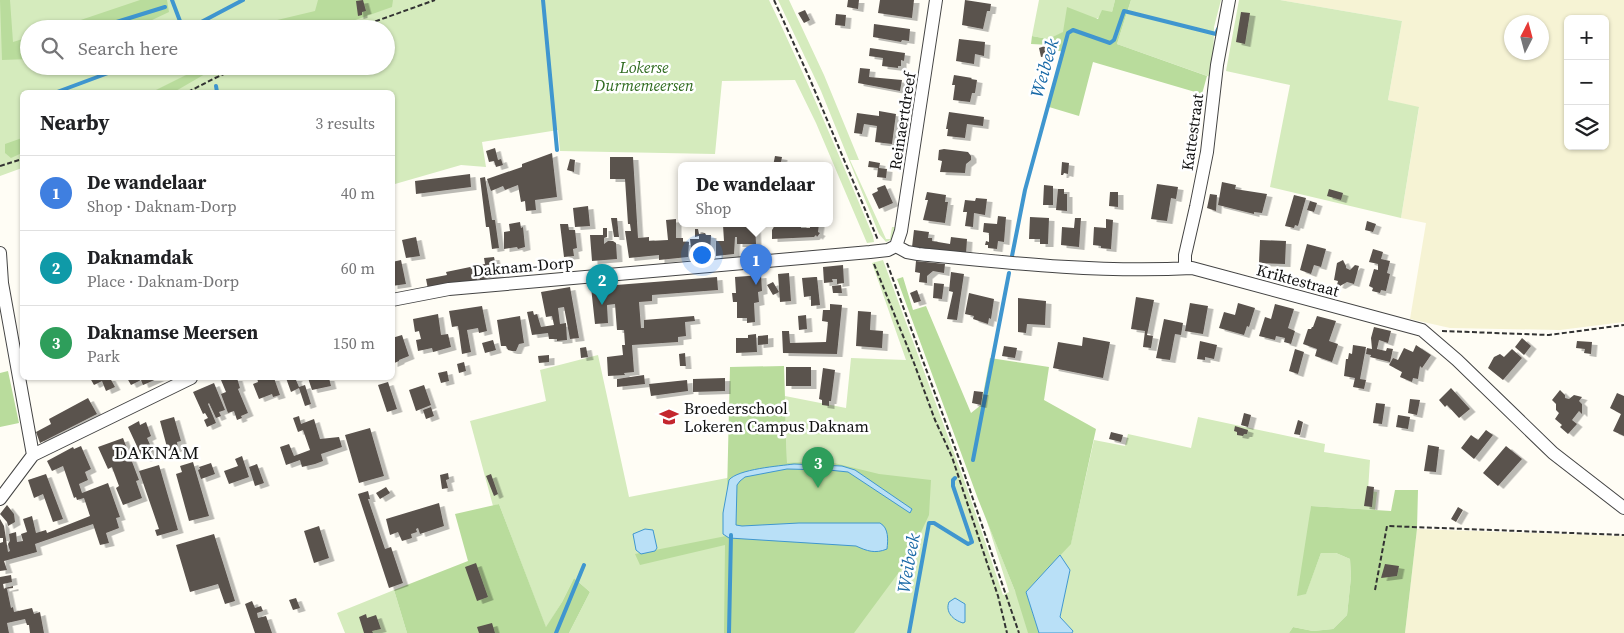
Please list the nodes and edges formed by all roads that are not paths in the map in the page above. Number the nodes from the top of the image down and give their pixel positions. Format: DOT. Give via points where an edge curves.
graph roads {
  1 [pos="936,0"];
  2 [pos="1229,0"];
  3 [pos="896,246"];
  4 [pos="0,253"];
  5 [pos="1185,268"];
  6 [pos="395,299"];
  7 [pos="187,380"];
  8 [pos="32,455"];
  9 [pos="0,499"];
  10 [pos="1624,508"];
  1 -- 3 [label="street, Reinaertdreef" via="901,231"];
  2 -- 5 [label="street, Kattestraat" via="1217,65 1207,152 1184,255"];
  3 -- 5 [label="street, Kriktestraat" via="918,254 1024,264 1156,270"];
  3 -- 6 [label="street, Daknam-Dorp" via="876,251 450,289"];
  4 -- 8 [label="street" via="2,283"];
  5 -- 10 [label="street, Kriktestraat" via="1422,330 1553,453"];
  7 -- 8 [label="street"];
  8 -- 9 [label="street"];
}
